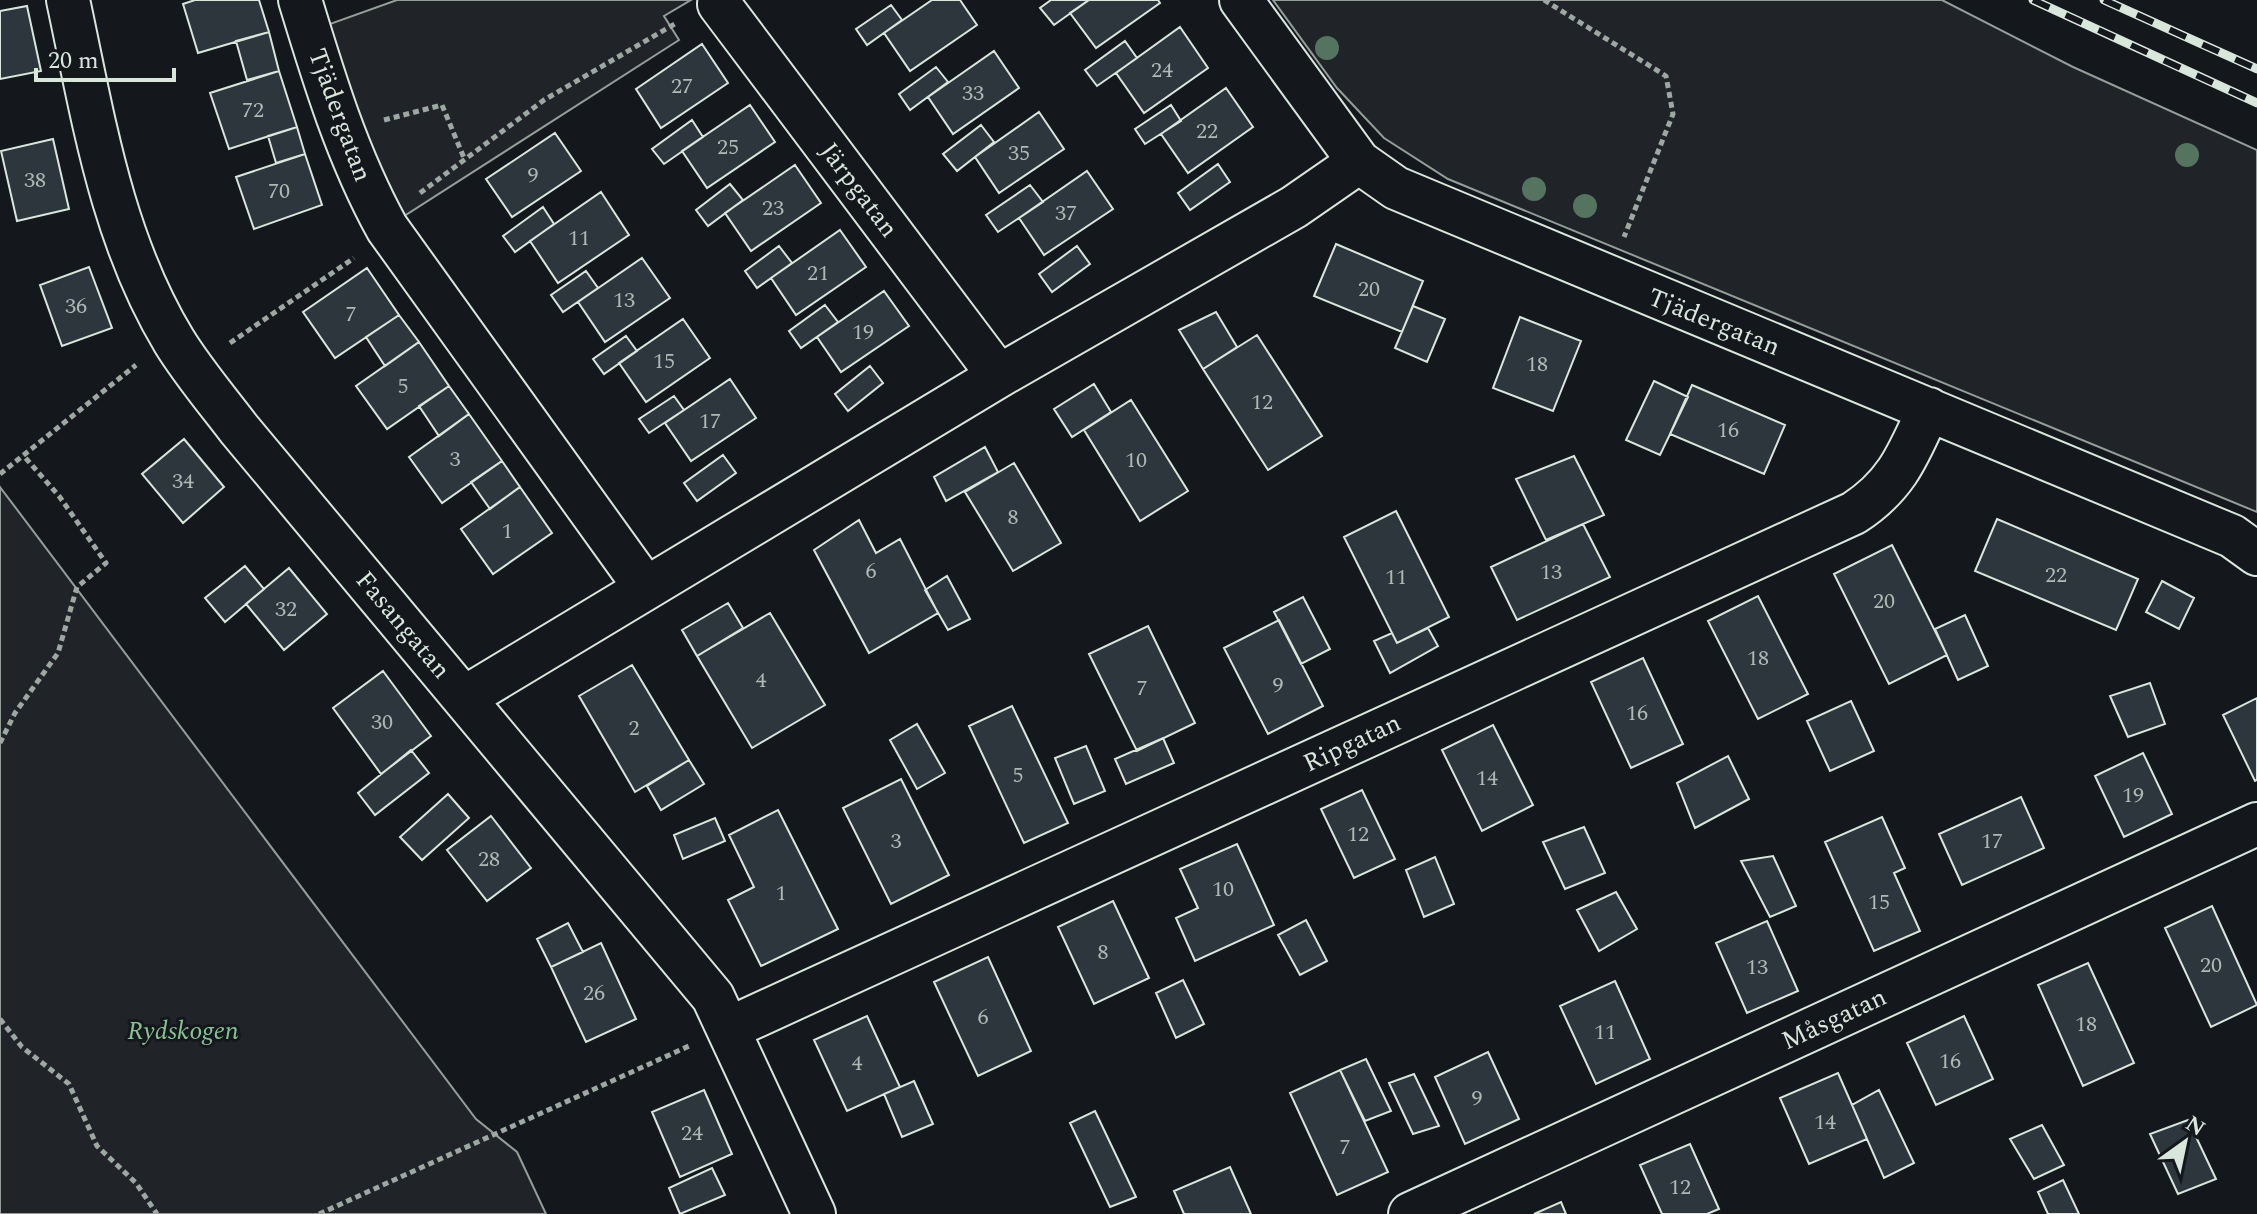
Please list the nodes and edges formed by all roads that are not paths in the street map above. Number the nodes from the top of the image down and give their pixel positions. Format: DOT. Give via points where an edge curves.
graph roads {
  1 [pos="68,0"];
  2 [pos="300,0"];
  3 [pos="1241,0"];
  4 [pos="719,4"];
  5 [pos="1359,162"];
  6 [pos="999,376"];
  7 [pos="1929,409"];
  8 [pos="2257,554"];
  9 [pos="645,587"];
  10 [pos="464,698"];
  11 [pos="2257,824"];
  12 [pos="730,1028"];
  13 [pos="814,1214"];
  14 [pos="1410,1214"];
  1 -- 10 [label="street, Fasangatan" via="108,182 139,270 184,354 239,429"];
  2 -- 9 [label="street, Tjädergatan" via="341,131 387,228"];
  3 -- 5 [label="street, Tjädergatan"];
  4 -- 6 [label="street, Järpgatan"];
  5 -- 6 [label="street" via="1294,207"];
  5 -- 7 [label="street, Tjädergatan" via="1435,207"];
  6 -- 9 [label="street"];
  7 -- 8 [label="street, Tjädergatan" via="2232,536"];
  7 -- 12 [label="street, Ripgatan" via="1899,473 1880,496 1854,513"];
  9 -- 10 [label="street"];
  10 -- 12 [label="street, Fasangatan" via="713,997"];
  11 -- 14 [label="street, Måsgatan"];
  12 -- 13 [label="street, Fasangatan"];
}
